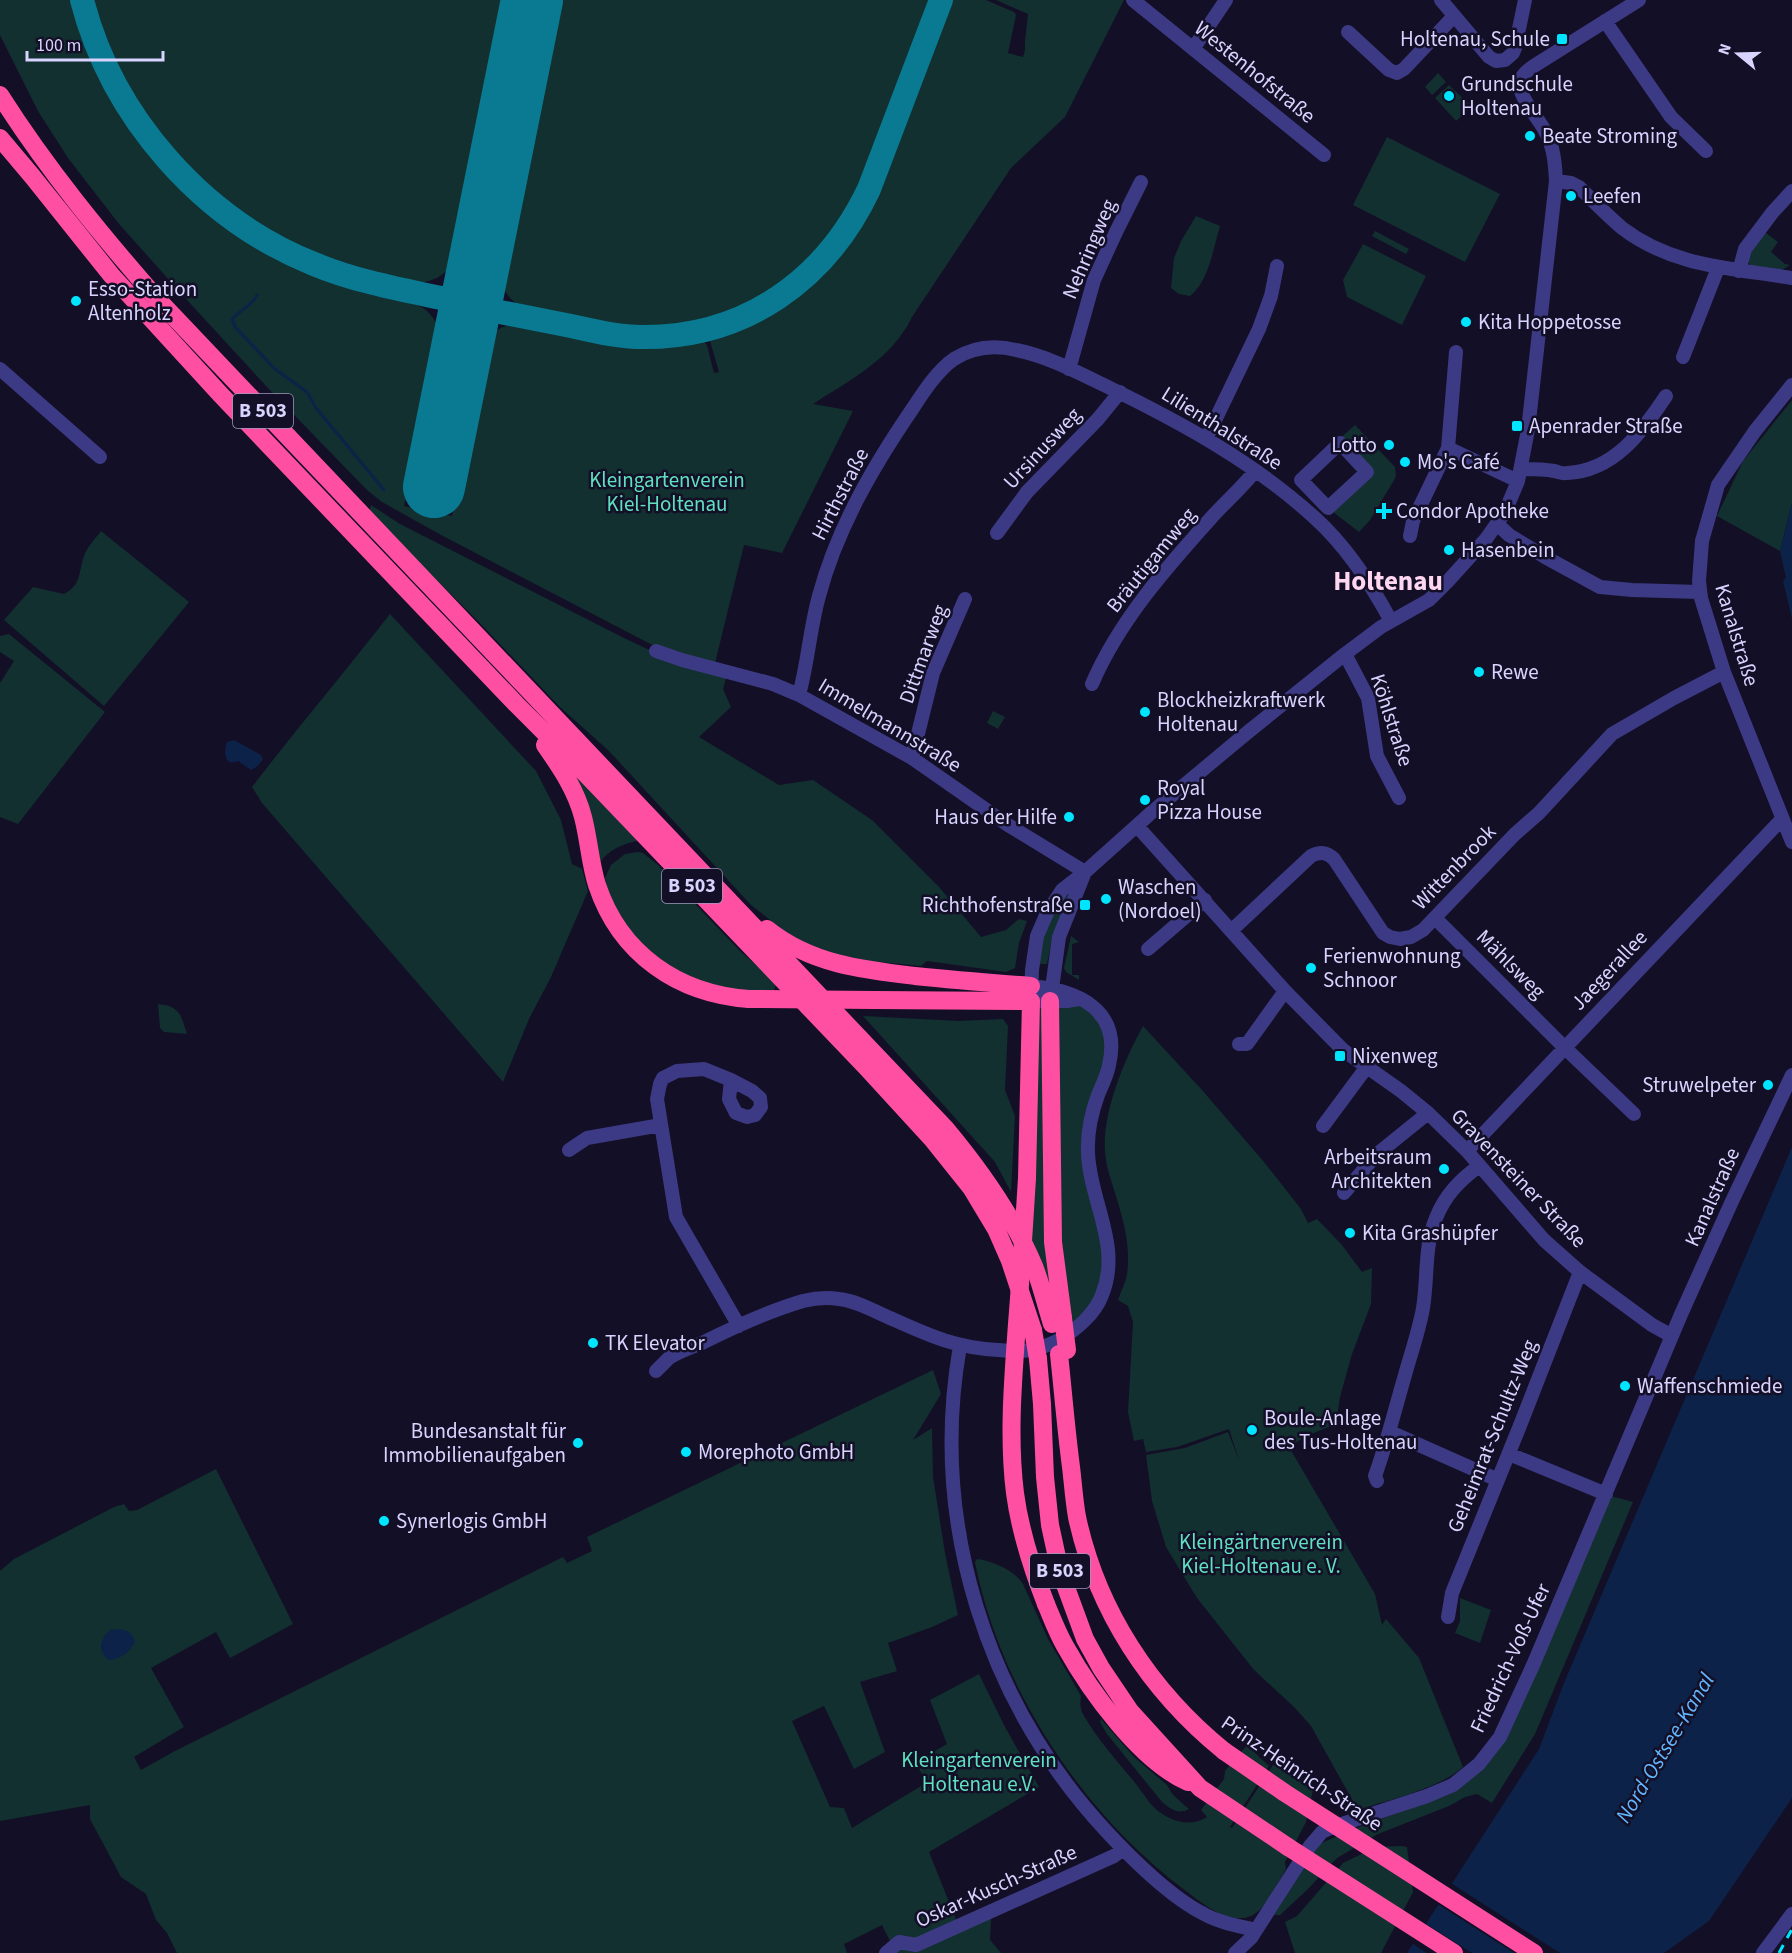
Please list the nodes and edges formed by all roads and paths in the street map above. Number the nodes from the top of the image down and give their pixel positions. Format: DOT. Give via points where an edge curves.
graph roads {
  1 [pos="1132,0"];
  2 [pos="1226,0"];
  3 [pos="1441,0"];
  4 [pos="1526,0"];
  5 [pos="1639,0"];
  6 [pos="1454,16"];
  7 [pos="1605,21"];
  8 [pos="1348,32"];
  9 [pos="1193,49"];
  10 [pos="1505,60"];
  11 [pos="1522,79"];
  12 [pos="0,94"];
  13 [pos="0,124"];
  14 [pos="0,138"];
  15 [pos="1706,152"];
  16 [pos="1323,155"];
  17 [pos="32,176"];
  18 [pos="1556,181"];
  19 [pos="1141,183"];
  20 [pos="1792,191"];
  21 [pos="1277,266"];
  22 [pos="1718,268"];
  23 [pos="1738,271"];
  24 [pos="1792,278"];
  25 [pos="980,348"];
  26 [pos="1456,352"];
  27 [pos="1683,357"];
  28 [pos="0,369"];
  29 [pos="1069,369"];
  30 [pos="1792,385"];
  31 [pos="1120,392"];
  32 [pos="1666,396"];
  33 [pos="1206,439"];
  34 [pos="1340,443"];
  35 [pos="1448,448"];
  36 [pos="100,457"];
  37 [pos="1256,471"];
  38 [pos="1520,475"];
  39 [pos="1497,524"];
  40 [pos="997,533"];
  41 [pos="1410,536"];
  42 [pos="1699,592"];
  43 [pos="965,599"];
  44 [pos="1391,621"];
  45 [pos="656,651"];
  46 [pos="1346,654"];
  47 [pos="1724,672"];
  48 [pos="1092,684"];
  49 [pos="799,695"];
  50 [pos="516,704"];
  51 [pos="912,758"];
  52 [pos="1399,798"];
  53 [pos="1782,819"];
  54 [pos="1137,826"];
  55 [pos="1792,842"];
  56 [pos="1085,872"];
  57 [pos="722,892"];
  58 [pos="1204,900"];
  59 [pos="1436,918"];
  60 [pos="1232,930"];
  61 [pos="1148,949"];
  62 [pos="1285,991"];
  63 [pos="1031,993"];
  64 [pos="1051,994"];
  65 [pos="1239,1044"];
  66 [pos="1564,1047"];
  67 [pos="1366,1068"];
  68 [pos="1792,1075"];
  69 [pos="731,1080"];
  70 [pos="1428,1113"];
  71 [pos="1634,1114"];
  72 [pos="661,1125"];
  73 [pos="1323,1126"];
  74 [pos="568,1150"];
  75 [pos="1467,1151"];
  76 [pos="1479,1166"];
  77 [pos="1344,1193"];
  78 [pos="1580,1272"];
  79 [pos="1058,1321"];
  80 [pos="739,1326"];
  81 [pos="1672,1336"];
  82 [pos="960,1346"];
  83 [pos="656,1371"];
  84 [pos="1390,1432"];
  85 [pos="1509,1454"];
  86 [pos="1377,1480"];
  87 [pos="1498,1480"];
  88 [pos="1606,1494"];
  89 [pos="1448,1617"];
  90 [pos="1200,1788"];
  91 [pos="1123,1849"];
  92 [pos="1792,1914"];
  93 [pos="1257,1928"];
  94 [pos="886,1953"];
  95 [pos="1235,1953"];
  96 [pos="1454,1953"];
  97 [pos="1534,1953"];
  98 [pos="1763,1953"];
  1 -- 9 [label="street, Westenhofstraße"];
  2 -- 9 [label="street"];
  3 -- 6 [label="street"];
  4 -- 10 [label="street" via="1515,48"];
  5 -- 7 [label="street"];
  6 -- 8 [label="street" via="1397,73"];
  6 -- 10 [label="street" via="1489,57"];
  7 -- 11 [label="street" via="1537,64"];
  7 -- 15 [label="street" via="1671,117"];
  9 -- 16 [label="street, Westenhofstraße"];
  10 -- 11 [label="street"];
  11 -- 18 [label="street" via="1522,95 1552,147"];
  12 -- 57 [label="highway, B 503" via="67,192 167,310"];
  13 -- 17 [label="highway, B 503"];
  14 -- 17 [label="highway"];
  17 -- 50 [label="highway, B 503" via="149,318"];
  18 -- 22 [label="street" via="1579,187 1624,229 1651,245"];
  18 -- 38 [label="street"];
  19 -- 29 [label="street, Nehringweg" via="1094,280"];
  20 -- 23 [label="street" via="1745,249"];
  21 -- 33 [label="street" via="1259,329"];
  22 -- 23 [label="street"];
  22 -- 27 [label="street"];
  23 -- 24 [label="street"];
  25 -- 29 [label="street, Lilienthalstraße" via="1016,350"];
  25 -- 49 [label="street, Hirthstraße" via="956,358 938,376 907,417 865,486 840,536 819,594"];
  26 -- 35 [label="street"];
  28 -- 36 [label="street"];
  29 -- 31 [label="street, Lilienthalstraße"];
  30 -- 42 [label="street, Kanalstraße" via="1718,485 1702,541"];
  31 -- 33 [label="street, Lilienthalstraße"];
  31 -- 40 [label="street, Ursinusweg" via="1027,492"];
  32 -- 38 [label="street" via="1627,446 1601,465 1565,474 1552,471"];
  33 -- 37 [label="street, Lilienthalstraße"];
  34 -- 34 [label="street" via="1301,480 1328,508 1367,472"];
  35 -- 38 [label="street"];
  35 -- 41 [label="street" via="1413,521"];
  37 -- 44 [label="street, Lilienthalstraße" via="1331,534"];
  37 -- 48 [label="street, Bräutigamweg" via="1150,589 1104,657"];
  38 -- 39 [label="street"];
  39 -- 42 [label="street" via="1509,535 1600,587"];
  39 -- 44 [label="street" via="1436,594"];
  42 -- 47 [label="street, Kanalstraße"];
  43 -- 51 [label="street, Dittmarweg" via="933,673"];
  44 -- 46 [label="street"];
  45 -- 49 [label="street, Immelmannstraße"];
  46 -- 52 [label="street, Köhlstraße" via="1368,698 1377,756"];
  46 -- 54 [label="street"];
  47 -- 53 [label="street, Kanalstraße"];
  47 -- 59 [label="street, Wittenbrook" via="1612,734"];
  49 -- 51 [label="street, Immelmannstraße"];
  50 -- 63 [label="highway, bridge" via="568,777 584,818 599,891 609,913 624,936 654,966 683,984 716,995 749,999 874,1000"];
  50 -- 90 [label="highway, B 503, bridge" via="882,1084 972,1189 996,1229 1033,1330 1050,1526 1072,1606 1101,1668 1130,1711"];
  51 -- 56 [label="street, Immelmannstraße" via="1014,829"];
  53 -- 55 [label="street, Kanalstraße"];
  53 -- 66 [label="street, Jaegerallee"];
  54 -- 56 [label="street"];
  54 -- 58 [label="street, Gravensteiner Straße"];
  56 -- 63 [label="street" via="1062,890 1047,913 1035,945"];
  56 -- 64 [label="street" via="1059,937"];
  57 -- 63 [label="highway" via="771,932 832,963"];
  57 -- 79 [label="highway, B 503" via="966,1154 1008,1215"];
  58 -- 60 [label="street, Gravensteiner Straße"];
  58 -- 61 [label="street"];
  59 -- 60 [label="street, Wittenbrook" via="1411,937 1386,936 1334,859 1320,852"];
  59 -- 66 [label="street, Mählsweg"];
  60 -- 62 [label="street, Gravensteiner Straße"];
  62 -- 65 [label="street" via="1247,1044"];
  62 -- 67 [label="street, Gravensteiner Straße"];
  63 -- 64 [label="street"];
  63 -- 90 [label="highway, B 503, bridge" via="1027,1178 1011,1451 1019,1516 1046,1604 1068,1652 1095,1693 1161,1767"];
  64 -- 79 [label="highway" via="1053,1242"];
  64 -- 82 [label="street" via="1088,1002 1100,1012 1112,1047 1090,1124 1088,1153 1109,1249 1107,1279 1102,1297 1084,1321 1047,1346 1025,1352"];
  66 -- 71 [label="street, Mählsweg"];
  66 -- 75 [label="street, Jaegerallee"];
  67 -- 70 [label="street, Gravensteiner Straße"];
  67 -- 73 [label="street"];
  68 -- 81 [label="street, Kanalstraße"];
  69 -- 72 [label="street" via="704,1069 670,1073 663,1078 658,1092"];
  70 -- 75 [label="street, Gravensteiner Straße"];
  70 -- 77 [label="street" via="1376,1155"];
  72 -- 74 [label="street" via="587,1138"];
  72 -- 80 [label="street" via="676,1217"];
  75 -- 76 [label="street, Gravensteiner Straße"];
  76 -- 78 [label="street, Gravensteiner Straße" via="1544,1240"];
  76 -- 84 [label="street" via="1450,1192 1432,1227 1422,1315"];
  78 -- 81 [label="street, Gravensteiner Straße"];
  78 -- 85 [label="street, Geheimrat-Schultz-Weg"];
  79 -- 97 [label="highway, Prinz-Heinrich-Straße / B 503, bridge" via="1077,1515 1085,1547 1117,1624 1149,1675 1173,1704 1224,1751"];
  80 -- 82 [label="street" via="802,1302 838,1299"];
  80 -- 83 [label="street" via="670,1358"];
  81 -- 88 [label="street, Friedrich-Voß-Ufer"];
  82 -- 91 [label="street" via="952,1407 952,1487 956,1524 977,1608 1000,1672 1029,1728 1088,1811"];
  84 -- 86 [label="street"];
  84 -- 87 [label="street"];
  85 -- 87 [label="street, Geheimrat-Schultz-Weg"];
  85 -- 88 [label="street"];
  87 -- 89 [label="street, Geheimrat-Schultz-Weg" via="1452,1593"];
  88 -- 93 [label="street, Friedrich-Voß-Ufer" via="1517,1703 1485,1757 1462,1780 1443,1791 1322,1832"];
  90 -- 96 [label="highway, B 503, bridge"];
  91 -- 93 [label="street" via="1204,1914"];
  91 -- 94 [label="street, Oskar-Kusch-Straße" via="916,1945 899,1942"];
  92 -- 98 [label="street"];
  93 -- 95 [label="street, Friedrich-Voß-Ufer"];
}
